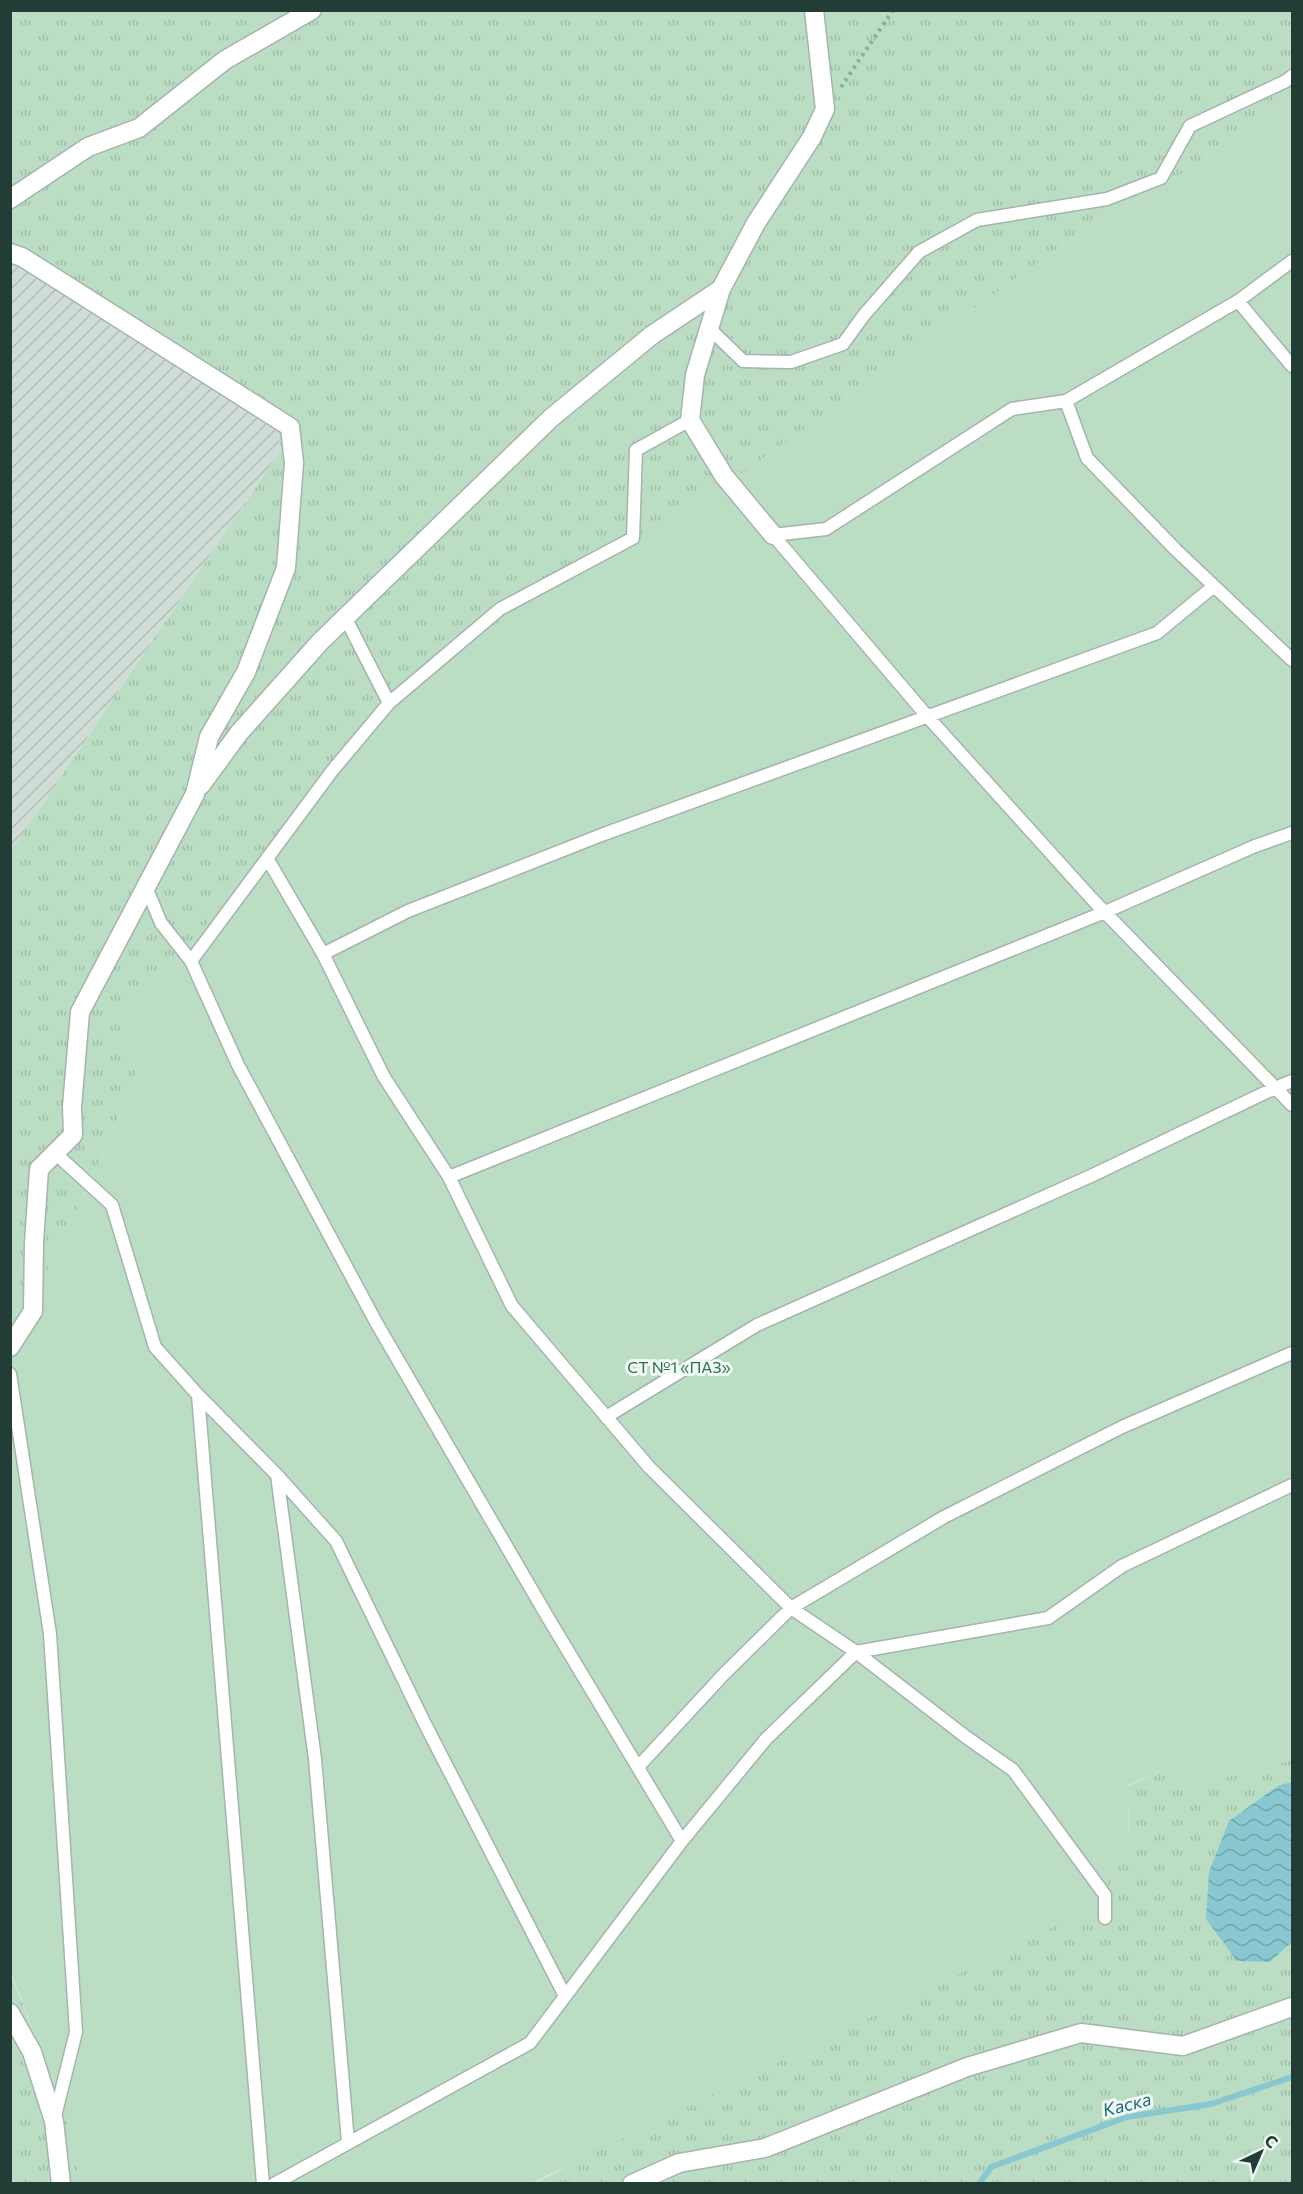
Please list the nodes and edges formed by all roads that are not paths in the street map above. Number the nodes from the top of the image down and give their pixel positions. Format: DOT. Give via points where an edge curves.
graph roads {
  1 [pos="312,10"];
  2 [pos="814,10"];
  3 [pos="1293,76"];
  4 [pos="10,199"];
  5 [pos="10,253"];
  6 [pos="1293,261"];
  7 [pos="720,289"];
  8 [pos="1238,302"];
  9 [pos="709,328"];
  10 [pos="1293,366"];
  11 [pos="1066,400"];
  12 [pos="690,420"];
  13 [pos="773,535"];
  14 [pos="1214,586"];
  15 [pos="345,617"];
  16 [pos="1293,660"];
  17 [pos="389,703"];
  18 [pos="927,716"];
  19 [pos="195,794"];
  20 [pos="1293,833"];
  21 [pos="267,858"];
  22 [pos="146,887"];
  23 [pos="1105,912"];
  24 [pos="323,954"];
  25 [pos="191,961"];
  26 [pos="1293,1081"];
  27 [pos="1275,1088"];
  28 [pos="1293,1105"];
  29 [pos="55,1153"];
  30 [pos="449,1177"];
  31 [pos="10,1347"];
  32 [pos="1293,1353"];
  33 [pos="10,1374"];
  34 [pos="198,1395"];
  35 [pos="606,1417"];
  36 [pos="277,1475"];
  37 [pos="1293,1485"];
  38 [pos="791,1608"];
  39 [pos="856,1652"];
  40 [pos="638,1767"];
  41 [pos="682,1841"];
  42 [pos="1105,1918"];
  43 [pos="566,1996"];
  44 [pos="1293,2007"];
  45 [pos="10,2013"];
  46 [pos="54,2121"];
  47 [pos="348,2142"];
  48 [pos="61,2184"];
  49 [pos="263,2184"];
  50 [pos="274,2184"];
  51 [pos="632,2184"];
  1 -- 4 [label="street" via="225,60 139,128 88,147"];
  2 -- 7 [label="street" via="825,109"];
  3 -- 9 [label="lane" via="1190,126 1161,178 1107,199 977,220 919,252 843,344 791,362 743,361"];
  5 -- 19 [label="street" via="290,427 294,463 286,568 246,672 209,737"];
  6 -- 8 [label="lane"];
  7 -- 9 [label="street"];
  7 -- 15 [label="street" via="652,335 550,418"];
  8 -- 10 [label="lane"];
  8 -- 11 [label="lane"];
  9 -- 12 [label="street" via="695,375"];
  11 -- 13 [label="lane" via="1012,409 826,529"];
  11 -- 14 [label="lane" via="1088,458"];
  12 -- 13 [label="street" via="724,476"];
  12 -- 17 [label="lane" via="636,450 633,538 500,609"];
  13 -- 18 [label="lane"];
  14 -- 16 [label="lane"];
  14 -- 18 [label="lane" via="1157,633"];
  15 -- 17 [label="lane"];
  15 -- 19 [label="street" via="239,734"];
  17 -- 21 [label="lane"];
  18 -- 23 [label="lane"];
  18 -- 24 [label="lane" via="604,834 408,911"];
  19 -- 22 [label="street"];
  20 -- 23 [label="lane"];
  21 -- 24 [label="lane"];
  21 -- 25 [label="lane"];
  22 -- 25 [label="lane" via="161,923"];
  22 -- 29 [label="street" via="80,1012 73,1135"];
  23 -- 27 [label="lane"];
  23 -- 30 [label="lane"];
  24 -- 30 [label="lane" via="384,1077"];
  25 -- 40 [label="lane" via="238,1065 377,1324"];
  26 -- 27 [label="lane"];
  27 -- 28 [label="lane"];
  27 -- 35 [label="lane" via="757,1325"];
  29 -- 31 [label="street" via="39,1168 33,1311"];
  29 -- 34 [label="lane" via="112,1205 155,1347"];
  30 -- 35 [label="lane" via="512,1306"];
  32 -- 38 [label="lane" via="1122,1427 944,1517"];
  33 -- 46 [label="lane" via="50,1634 76,2032"];
  34 -- 36 [label="lane"];
  34 -- 49 [label="lane"];
  35 -- 38 [label="lane" via="649,1467"];
  36 -- 43 [label="lane" via="336,1540 425,1724"];
  36 -- 47 [label="lane" via="315,1759"];
  37 -- 39 [label="lane" via="1122,1566 1048,1617"];
  38 -- 39 [label="lane"];
  38 -- 40 [label="lane"];
  39 -- 41 [label="lane" via="766,1739"];
  39 -- 42 [label="lane" via="1013,1770 1105,1895"];
  40 -- 41 [label="lane"];
  41 -- 43 [label="lane"];
  43 -- 47 [label="lane" via="530,2043"];
  44 -- 51 [label="street" via="1183,2046 1081,2033 967,2067 765,2148 679,2163"];
  45 -- 46 [label="street" via="32,2052"];
  46 -- 48 [label="street"];
  47 -- 50 [label="lane"];
}
